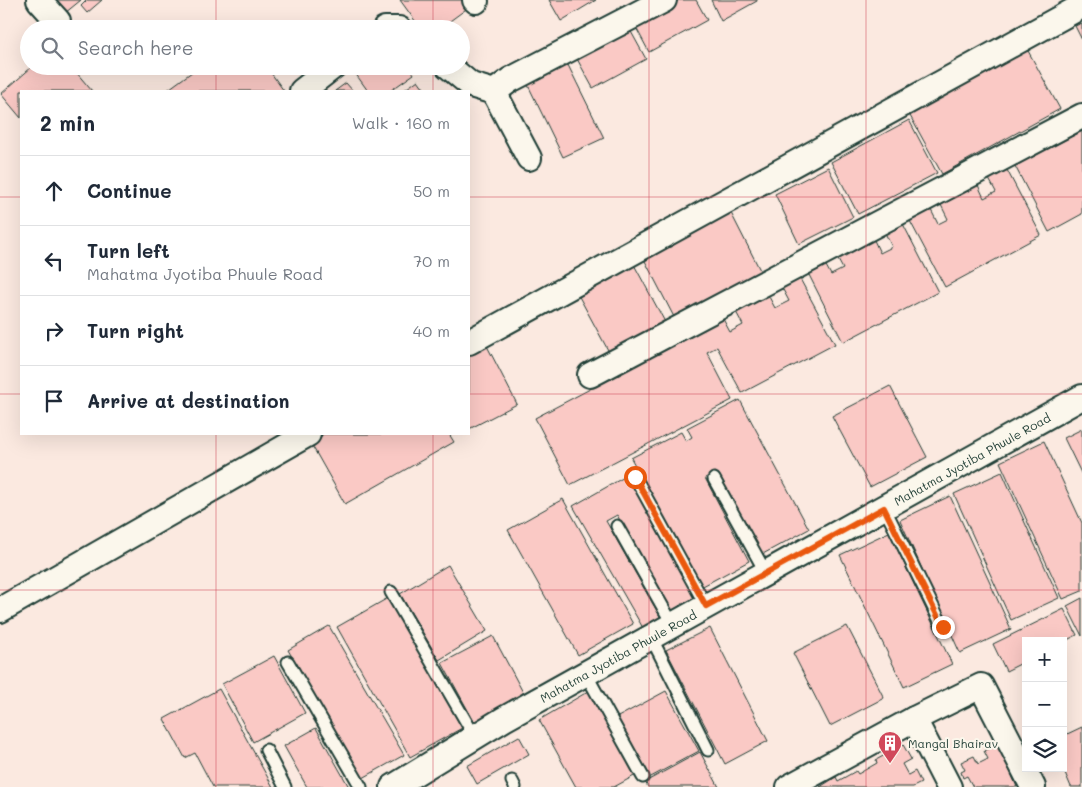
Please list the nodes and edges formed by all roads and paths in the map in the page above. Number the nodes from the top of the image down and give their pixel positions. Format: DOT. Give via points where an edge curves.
graph roads {
  1 [pos="40,0"];
  2 [pos="664,0"];
  3 [pos="1082,6"];
  4 [pos="636,7"];
  5 [pos="57,20"];
  6 [pos="322,75"];
  7 [pos="459,75"];
  8 [pos="303,90"];
  9 [pos="494,92"];
  10 [pos="1082,116"];
  11 [pos="528,158"];
  12 [pos="470,341"];
  13 [pos="590,375"];
  14 [pos="1082,398"];
  15 [pos="306,435"];
  16 [pos="635,477"];
  17 [pos="714,479"];
  18 [pos="884,508"];
  19 [pos="617,526"];
  20 [pos="766,573"];
  21 [pos="392,592"];
  22 [pos="706,606"];
  23 [pos="0,610"];
  24 [pos="673,625"];
  25 [pos="943,627"];
  26 [pos="652,637"];
  27 [pos="288,662"];
  28 [pos="586,674"];
  29 [pos="914,719"];
  30 [pos="475,737"];
  31 [pos="266,750"];
  32 [pos="708,750"];
  33 [pos="642,777"];
  34 [pos="286,787"];
  35 [pos="361,787"];
  36 [pos="393,787"];
  37 [pos="789,787"];
  38 [pos="949,787"];
  39 [pos="1033,787"];
  1 -- 5 [label="street"];
  2 -- 4 [label="street"];
  3 -- 12 [label="street"];
  4 -- 9 [label="street"];
  6 -- 8 [label="street"];
  7 -- 9 [label="street" via="471,85"];
  9 -- 11 [label="street"];
  10 -- 13 [label="street"];
  14 -- 18 [label="street, Mahatma Jyotiba Phuule Road"];
  15 -- 23 [label="street"];
  16 -- 22 [label="lane"];
  17 -- 20 [label="lane"];
  18 -- 20 [label="street, Mahatma Jyotiba Phuule Road"];
  18 -- 25 [label="lane"];
  19 -- 24 [label="lane"];
  20 -- 22 [label="street, Mahatma Jyotiba Phuule Road"];
  21 -- 30 [label="lane"];
  22 -- 24 [label="street, Mahatma Jyotiba Phuule Road"];
  24 -- 26 [label="street, Mahatma Jyotiba Phuule Road"];
  26 -- 28 [label="street, Mahatma Jyotiba Phuule Road"];
  26 -- 32 [label="lane"];
  27 -- 35 [label="lane"];
  28 -- 30 [label="street, Mahatma Jyotiba Phuule Road"];
  28 -- 33 [label="lane"];
  29 -- 37 [label="street"];
  29 -- 38 [label="street"];
  29 -- 39 [label="street" via="981,686"];
  30 -- 36 [label="street, Mahatma Jyotiba Phuule Road"];
  31 -- 34 [label="lane"];
}
